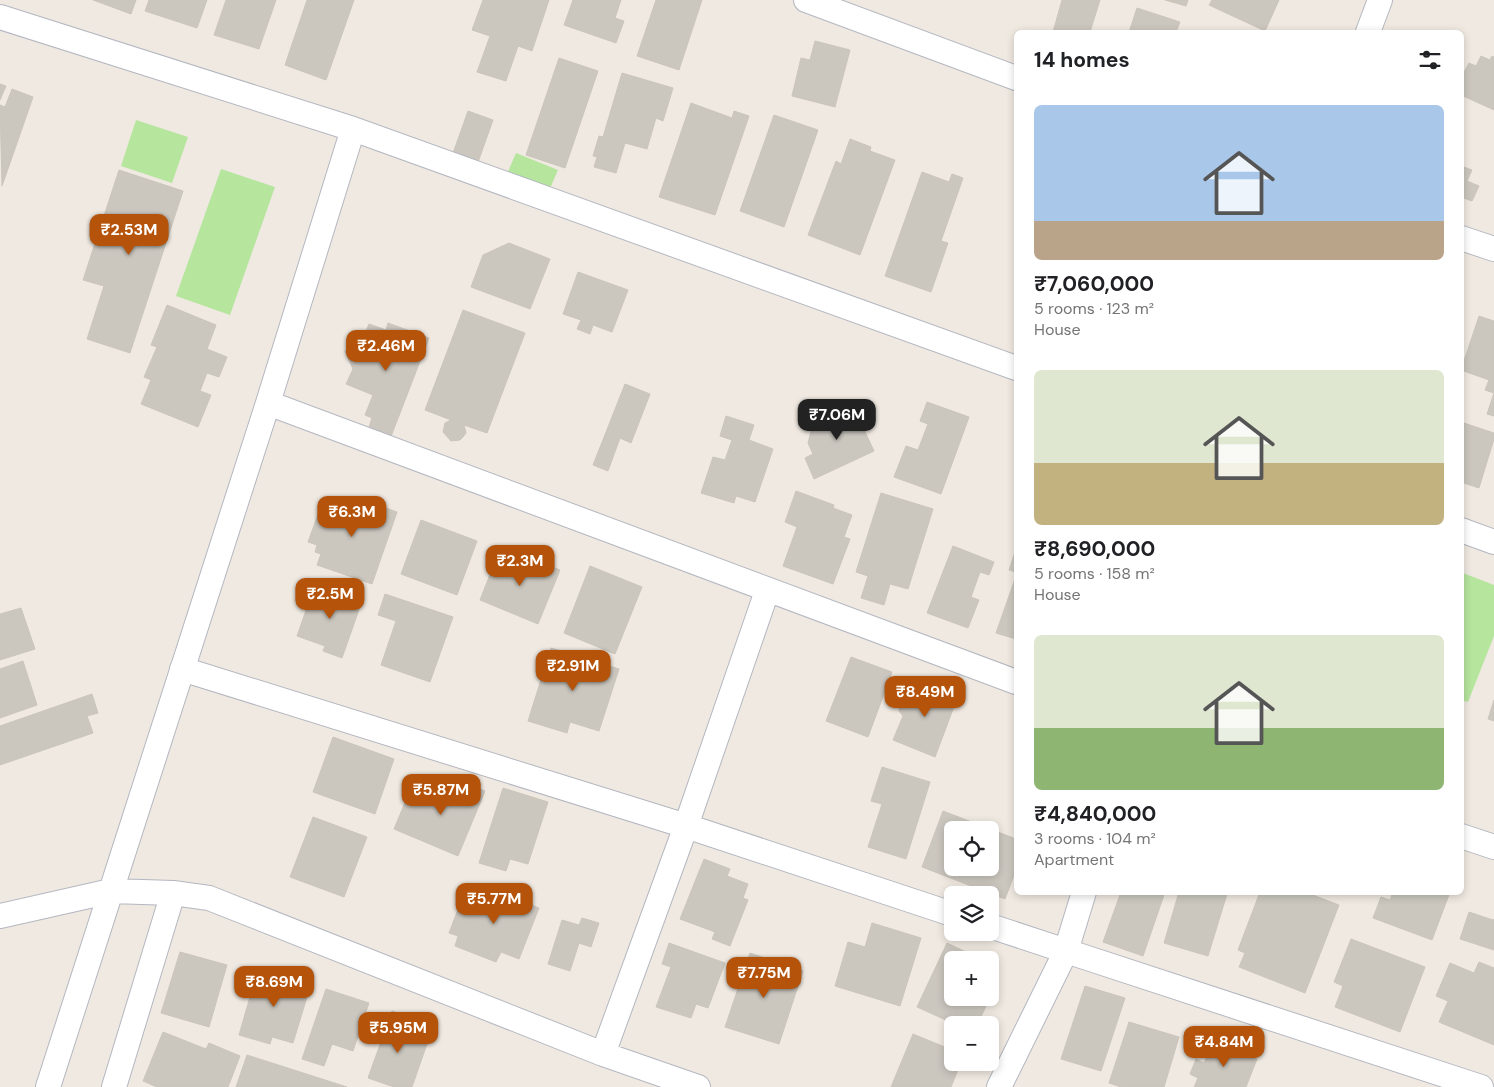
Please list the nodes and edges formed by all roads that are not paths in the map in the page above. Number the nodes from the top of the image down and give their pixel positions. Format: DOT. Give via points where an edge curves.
graph roads {
  1 [pos="806,0"];
  2 [pos="1380,0"];
  3 [pos="0,17"];
  4 [pos="1369,30"];
  5 [pos="1014,77"];
  6 [pos="353,130"];
  7 [pos="1464,239"];
  8 [pos="1494,249"];
  9 [pos="1014,367"];
  10 [pos="268,404"];
  11 [pos="1464,531"];
  12 [pos="1494,542"];
  13 [pos="767,591"];
  14 [pos="182,669"];
  15 [pos="1014,681"];
  16 [pos="686,826"];
  17 [pos="1464,837"];
  18 [pos="1494,847"];
  19 [pos="110,891"];
  20 [pos="173,893"];
  21 [pos="1083,895"];
  22 [pos="944,911"];
  23 [pos="0,916"];
  24 [pos="999,929"];
  25 [pos="1066,951"];
  26 [pos="603,1054"];
  27 [pos="48,1087"];
  28 [pos="114,1087"];
  29 [pos="698,1087"];
  30 [pos="999,1087"];
  31 [pos="1481,1087"];
  1 -- 5 [label="street"];
  2 -- 4 [label="street"];
  3 -- 6 [label="street"];
  6 -- 9 [label="street"];
  6 -- 10 [label="street"];
  7 -- 8 [label="street"];
  10 -- 13 [label="street"];
  10 -- 14 [label="street"];
  11 -- 12 [label="street"];
  13 -- 15 [label="street"];
  13 -- 16 [label="street"];
  14 -- 16 [label="street"];
  14 -- 19 [label="street"];
  16 -- 22 [label="street"];
  16 -- 26 [label="street"];
  17 -- 18 [label="street"];
  19 -- 20 [label="street"];
  19 -- 23 [label="street"];
  19 -- 27 [label="street"];
  20 -- 26 [label="street" via="209,898"];
  20 -- 28 [label="street"];
  21 -- 25 [label="street"];
  24 -- 25 [label="street"];
  25 -- 30 [label="street"];
  25 -- 31 [label="street"];
  26 -- 29 [label="street"];
}
